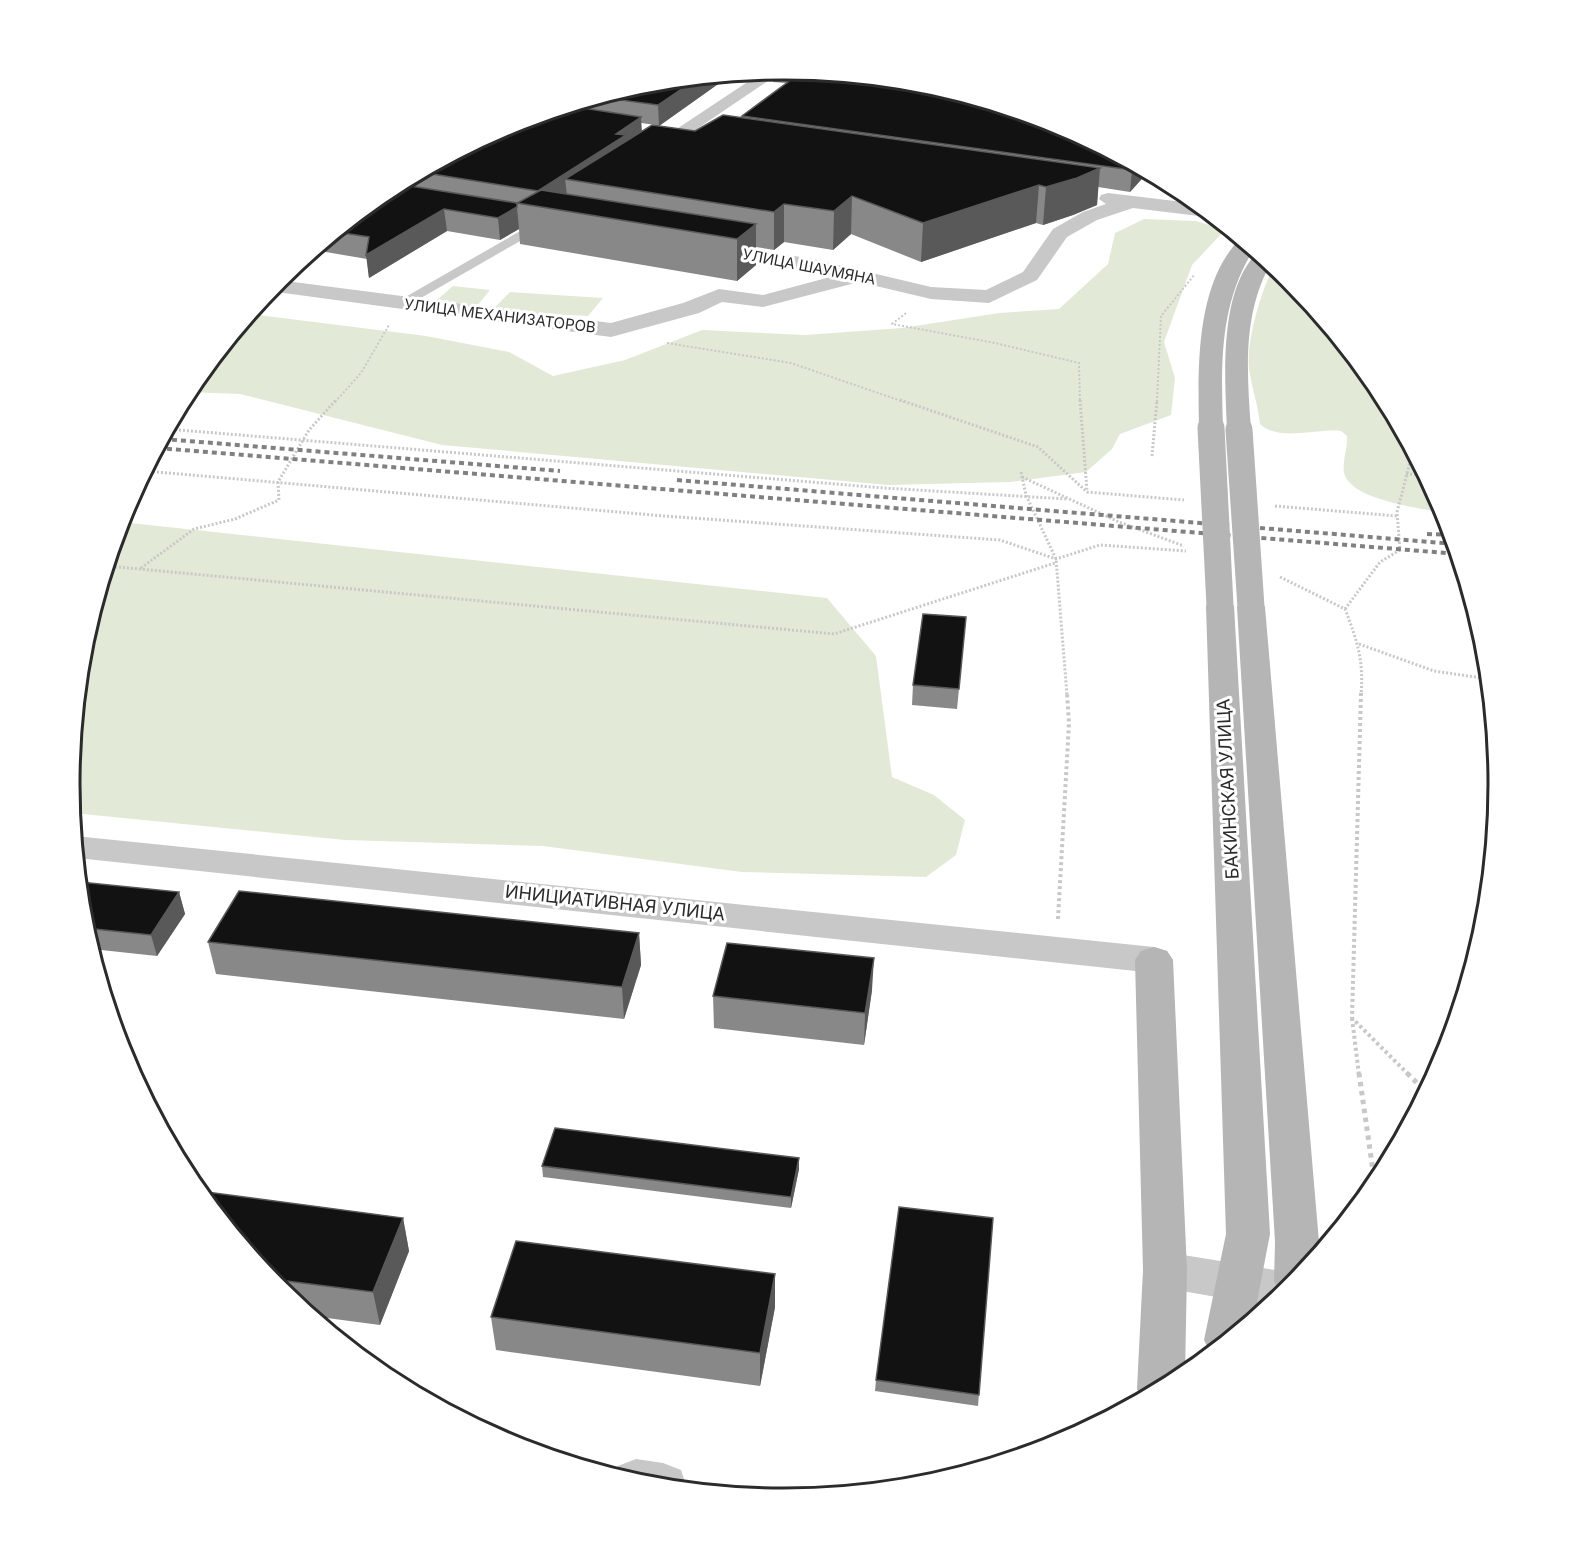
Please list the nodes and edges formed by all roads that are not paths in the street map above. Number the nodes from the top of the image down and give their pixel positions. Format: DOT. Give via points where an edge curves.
graph roads {
  1 [pos="760,81"];
  2 [pos="654,131"];
  3 [pos="677,134"];
  4 [pos="700,138"];
  5 [pos="629,165"];
  6 [pos="1096,197"];
  7 [pos="1131,202"];
  8 [pos="1191,209"];
  9 [pos="508,216"];
  10 [pos="564,217"];
  11 [pos="543,222"];
  12 [pos="696,246"];
  13 [pos="1243,249"];
  14 [pos="1260,265"];
  15 [pos="863,276"];
  16 [pos="285,288"];
  17 [pos="402,303"];
  18 [pos="1235,606"];
  19 [pos="84,848"];
  20 [pos="1154,960"];
  21 [pos="1297,1266"];
  22 [pos="1165,1270"];
  23 [pos="1238,1284"];
  24 [pos="1274,1289"];
  25 [pos="1229,1329"];
  26 [pos="1161,1378"];
  1 -- 3 [label="street"];
  2 -- 3 [label="street"];
  3 -- 4 [label="street"];
  3 -- 5 [label="street"];
  6 -- 7 [label="street"];
  7 -- 8 [label="street"];
  7 -- 15 [label="street, УЛИЦА ШАУМЯНА" via="1090,216 1060,234 1030,276 989,297 931,293"];
  9 -- 11 [label="street"];
  10 -- 11 [label="street"];
  11 -- 17 [label="lane"];
  12 -- 15 [label="street, УЛИЦА ШАУМЯНА"];
  13 -- 18 [label="main road, БАКИНСКАЯ УЛИЦА, bridge" via="1218,297 1210,366 1211,428"];
  14 -- 18 [label="main road, БАКИНСКАЯ УЛИЦА, bridge" via="1243,304 1237,338"];
  15 -- 17 [label="street, УЛИЦА МЕХАНИЗАТОРОВ" via="764,301 719,295 691,308 610,330"];
  16 -- 17 [label="street, УЛИЦА МЕХАНИЗАТОРОВ"];
  18 -- 21 [label="main road, БАКИНСКАЯ УЛИЦА" via="1298,1242"];
  18 -- 23 [label="main road, БАКИНСКАЯ УЛИЦА" via="1248,1234"];
  19 -- 20 [label="street, ИНИЦИАТИВНАЯ УЛИЦА"];
  20 -- 22 [label="main road"];
  22 -- 23 [label="street"];
  22 -- 26 [label="main road"];
  23 -- 24 [label="street"];
  23 -- 25 [label="main road, БАКИНСКАЯ УЛИЦА"];
}
